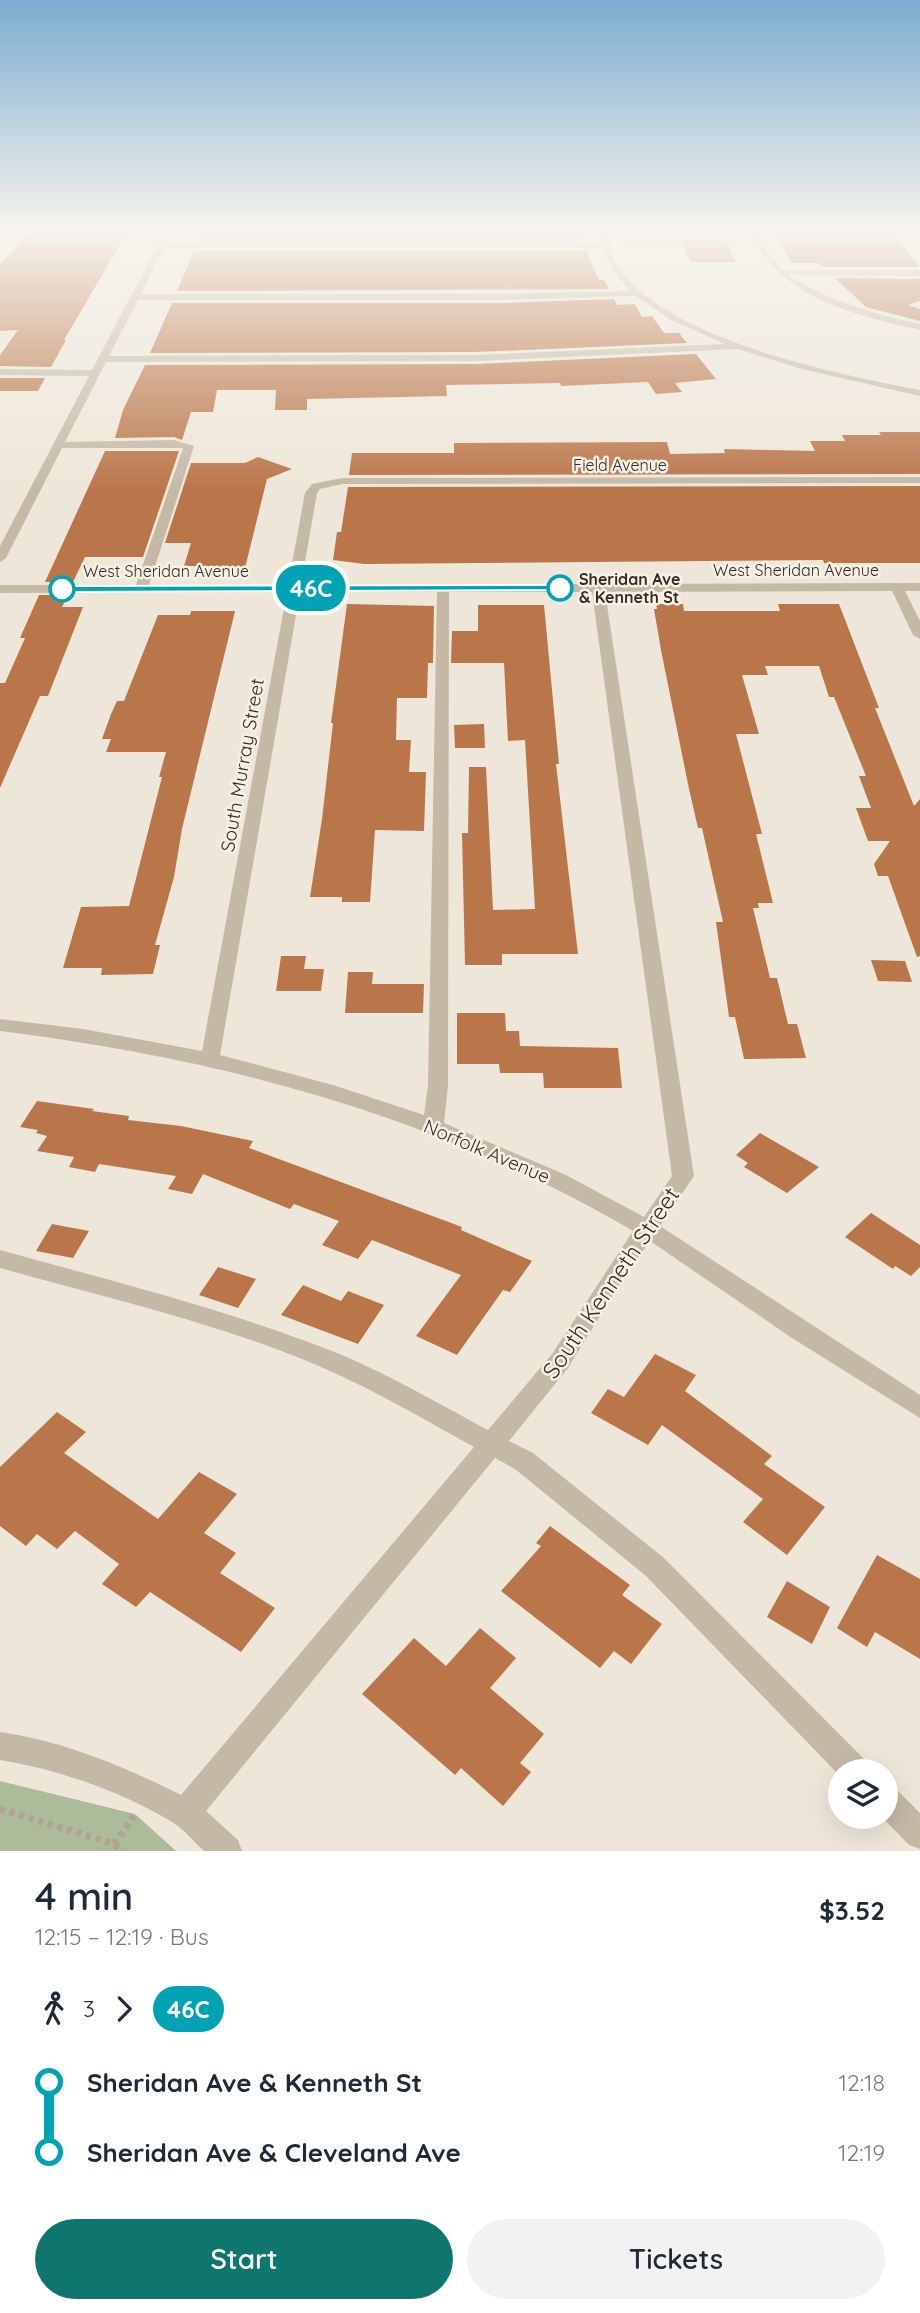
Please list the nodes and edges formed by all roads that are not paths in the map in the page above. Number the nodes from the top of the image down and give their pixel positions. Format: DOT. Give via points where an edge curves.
graph roads {
  1 [pos="125,317"];
  2 [pos="677,317"];
  3 [pos="889,317"];
  4 [pos="920,327"];
  5 [pos="742,346"];
  6 [pos="103,359"];
  7 [pos="0,372"];
  8 [pos="96,373"];
  9 [pos="920,393"];
  10 [pos="59,445"];
  11 [pos="920,480"];
  12 [pos="321,484"];
  13 [pos="0,558"];
  14 [pos="897,587"];
  15 [pos="920,587"];
  16 [pos="295,588"];
  17 [pos="443,588"];
  18 [pos="598,588"];
  19 [pos="0,589"];
  20 [pos="141,589"];
  21 [pos="920,635"];
  22 [pos="0,1026"];
  23 [pos="210,1058"];
  24 [pos="433,1128"];
  25 [pos="647,1229"];
  26 [pos="0,1259"];
  27 [pos="920,1408"];
  28 [pos="495,1443"];
  29 [pos="0,1746"];
  30 [pos="844,1759"];
  31 [pos="185,1813"];
  32 [pos="898,1813"];
  33 [pos="920,1834"];
  34 [pos="226,1851"];
  1 -- 6 [label="street"];
  2 -- 5 [label="street"];
  3 -- 4 [label="street"];
  5 -- 6 [label="street" via="476,358"];
  5 -- 9 [label="street"];
  6 -- 8 [label="street"];
  7 -- 8 [label="street"];
  8 -- 10 [label="street"];
  10 -- 13 [label="street"];
  10 -- 20 [label="street" via="189,446"];
  11 -- 12 [label="street, Field Avenue"];
  12 -- 16 [label="street, South Murray Street" via="311,493"];
  14 -- 15 [label="street, West Sheridan Avenue"];
  14 -- 18 [label="street, West Sheridan Avenue"];
  14 -- 21 [label="street"];
  16 -- 17 [label="street, West Sheridan Avenue"];
  16 -- 20 [label="street, West Sheridan Avenue"];
  16 -- 23 [label="street, South Murray Street"];
  17 -- 18 [label="street, West Sheridan Avenue"];
  17 -- 24 [label="street" via="438,1085"];
  18 -- 25 [label="street, South Kenneth Street" via="682,1165 675,1190"];
  19 -- 20 [label="street, West Sheridan Avenue"];
  22 -- 23 [label="street, Norfolk Avenue" via="130,1042"];
  23 -- 24 [label="street, Norfolk Avenue" via="343,1094"];
  24 -- 25 [label="street, Norfolk Avenue" via="513,1160"];
  25 -- 27 [label="street, Norfolk Avenue"];
  25 -- 28 [label="street, South Kenneth Street" via="560,1361"];
  26 -- 28 [label="street" via="305,1350"];
  28 -- 30 [label="street" via="524,1461 655,1567"];
  28 -- 31 [label="street, South Kenneth Street"];
  29 -- 31 [label="street" via="40,1752 124,1782"];
  31 -- 34 [label="street"];
  32 -- 33 [label="street"];
}
